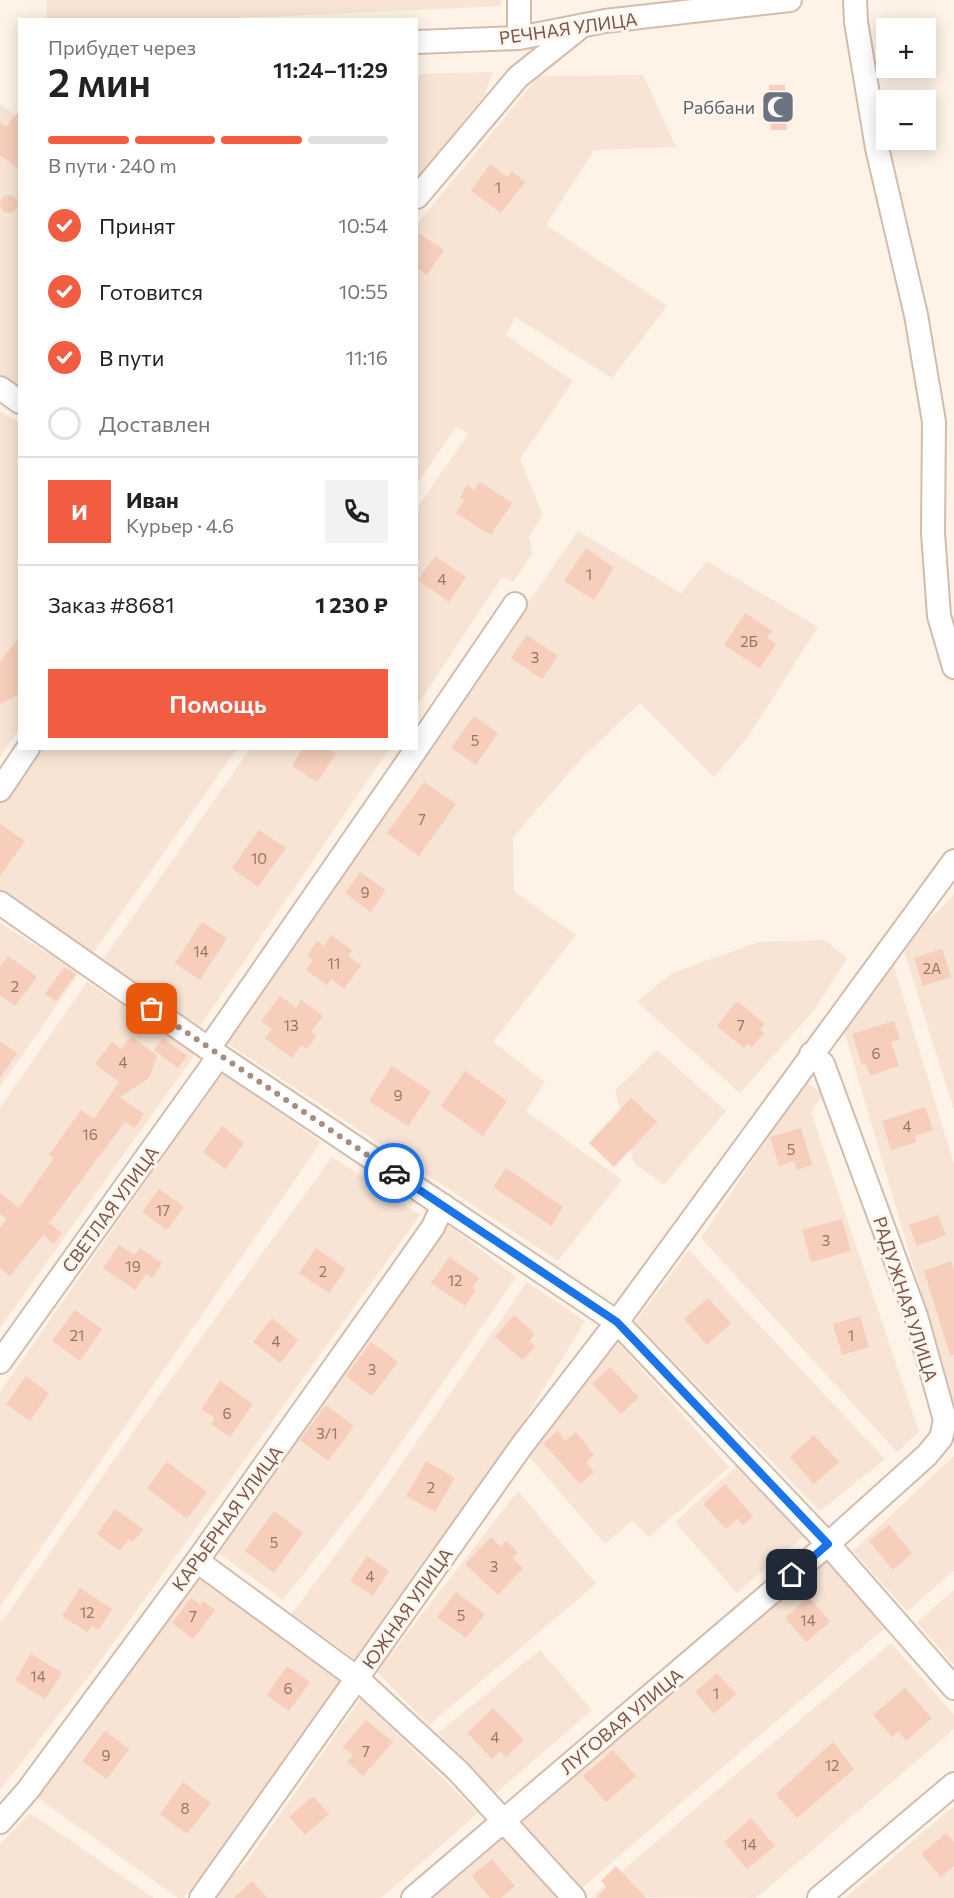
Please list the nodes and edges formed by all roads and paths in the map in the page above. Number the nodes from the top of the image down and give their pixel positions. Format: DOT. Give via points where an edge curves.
graph roads {
  1 [pos="519,0"];
  2 [pos="790,0"];
  3 [pos="855,0"];
  4 [pos="726,4"];
  5 [pos="581,26"];
  6 [pos="519,38"];
  7 [pos="418,42"];
  8 [pos="418,196"];
  9 [pos="0,388"];
  10 [pos="18,401"];
  11 [pos="515,604"];
  12 [pos="954,667"];
  13 [pos="418,747"];
  14 [pos="27,750"];
  15 [pos="416,750"];
  16 [pos="0,790"];
  17 [pos="954,861"];
  18 [pos="0,903"];
  19 [pos="214,1052"];
  20 [pos="811,1054"];
  21 [pos="442,1205"];
  22 [pos="617,1322"];
  23 [pos="0,1362"];
  24 [pos="828,1544"];
  25 [pos="197,1561"];
  26 [pos="357,1678"];
  27 [pos="954,1688"];
  28 [pos="954,1784"];
  29 [pos="0,1822"];
  30 [pos="502,1822"];
  31 [pos="201,1898"];
  32 [pos="413,1898"];
  33 [pos="574,1898"];
  34 [pos="819,1898"];
  1 -- 6 [label="street"];
  2 -- 4 [label="street, РЕЧНАЯ УЛИЦА"];
  3 -- 12 [label="street" via="877,148 916,315 934,422 933,533 939,616"];
  4 -- 5 [label="street, РЕЧНАЯ УЛИЦА"];
  5 -- 6 [label="street, РЕЧНАЯ УЛИЦА"];
  5 -- 8 [label="street" via="518,76"];
  6 -- 7 [label="street, РЕЧНАЯ УЛИЦА"];
  9 -- 10 [label="street"];
  11 -- 13 [label="street, СВЕТЛАЯ УЛИЦА"];
  14 -- 16 [label="street"];
  15 -- 19 [label="street, СВЕТЛАЯ УЛИЦА"];
  17 -- 20 [label="street, ЮЖНАЯ УЛИЦА"];
  18 -- 19 [label="street"];
  19 -- 21 [label="street"];
  19 -- 23 [label="street, СВЕТЛАЯ УЛИЦА"];
  20 -- 22 [label="street, ЮЖНАЯ УЛИЦА"];
  20 -- 24 [label="street, РАДУЖНАЯ УЛИЦА" via="823,1064 904,1283 945,1420 941,1438 927,1455"];
  21 -- 22 [label="street"];
  21 -- 25 [label="street, КАРЬЕРНАЯ УЛИЦА" via="433,1227"];
  22 -- 24 [label="street"];
  22 -- 26 [label="street, ЮЖНАЯ УЛИЦА" via="523,1444"];
  24 -- 27 [label="street"];
  24 -- 30 [label="street, ЛУГОВАЯ УЛИЦА"];
  25 -- 26 [label="street"];
  25 -- 29 [label="street, КАРЬЕРНАЯ УЛИЦА"];
  26 -- 30 [label="street" via="459,1771"];
  26 -- 31 [label="street, ЮЖНАЯ УЛИЦА"];
  28 -- 34 [label="street"];
  30 -- 32 [label="street, ЛУГОВАЯ УЛИЦА"];
  30 -- 33 [label="street"];
}
